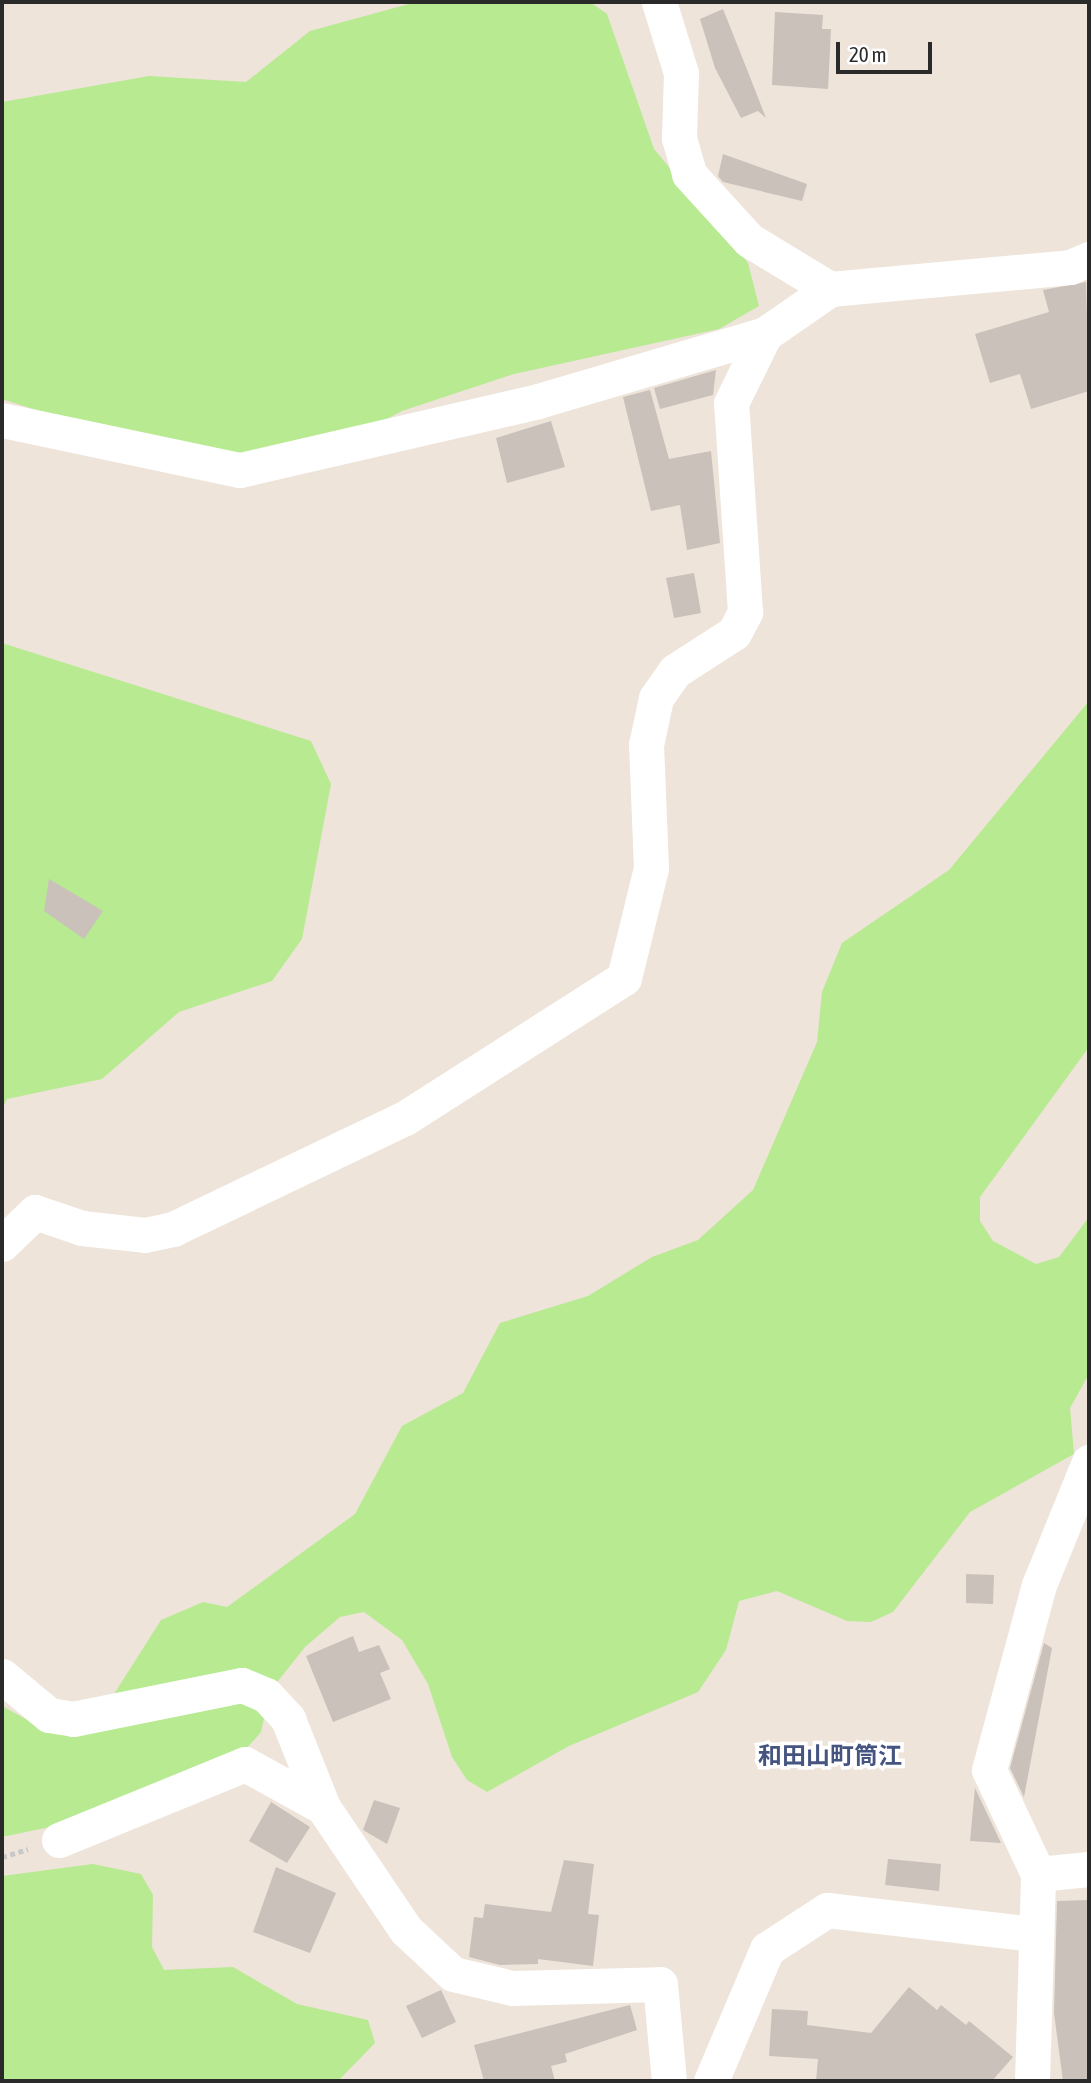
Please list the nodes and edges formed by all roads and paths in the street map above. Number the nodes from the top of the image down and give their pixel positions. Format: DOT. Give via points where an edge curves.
graph roads {
  1 [pos="659,2"];
  2 [pos="1089,259"];
  3 [pos="830,289"];
  4 [pos="765,334"];
  5 [pos="2,419"];
  6 [pos="2,1244"];
  7 [pos="1089,1462"];
  8 [pos="2,1676"];
  9 [pos="323,1807"];
  10 [pos="59,1840"];
  11 [pos="1089,1869"];
  12 [pos="1038,1874"];
  13 [pos="1036,1934"];
  14 [pos="669,2081"];
  15 [pos="711,2081"];
  16 [pos="1032,2081"];
  1 -- 3 [label="street" via="681,74 679,138 689,174 749,240"];
  2 -- 3 [label="street" via="1070,267"];
  3 -- 4 [label="street"];
  4 -- 5 [label="street" via="538,401 240,470"];
  4 -- 6 [label="street" via="731,403 744,612 734,633 675,671 656,698 646,745 651,868 624,978 405,1118 173,1229 145,1236 82,1228 36,1212"];
  7 -- 12 [label="street" via="1039,1585 989,1770"];
  8 -- 9 [label="street" via="49,1716 73,1719 242,1685 288,1719"];
  9 -- 10 [label="street" via="245,1764"];
  9 -- 14 [label="street" via="406,1930 453,1974 512,1988 660,1984"];
  11 -- 12 [label="street"];
  12 -- 13 [label="street"];
  13 -- 15 [label="street" via="827,1910 767,1950"];
  13 -- 16 [label="street"];
}
